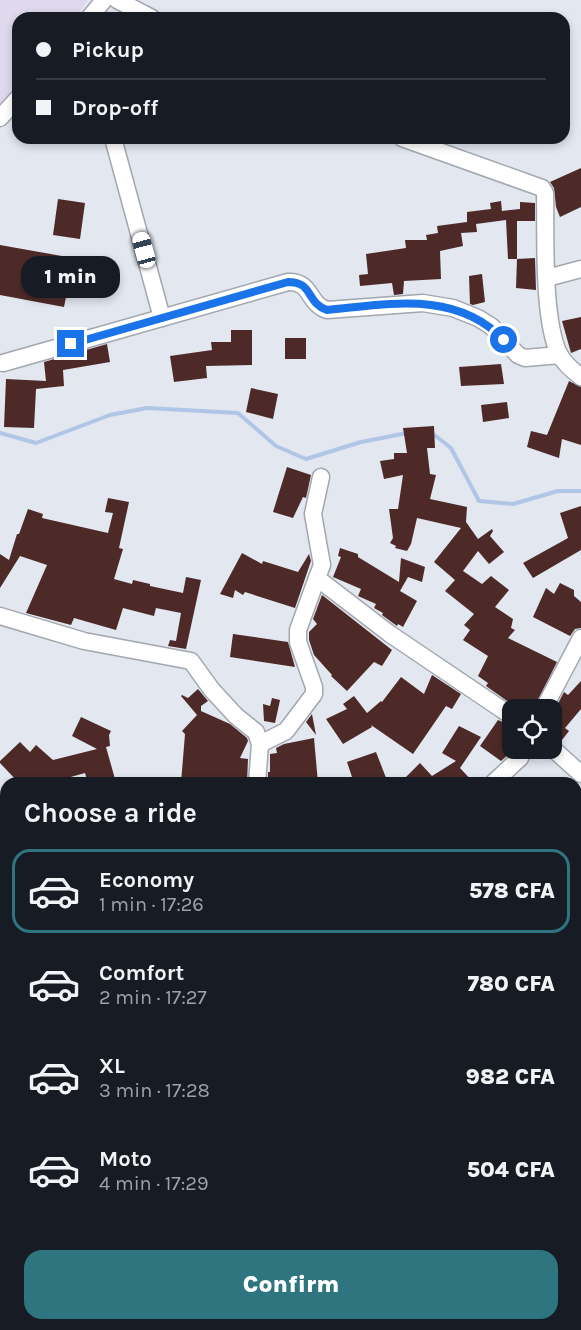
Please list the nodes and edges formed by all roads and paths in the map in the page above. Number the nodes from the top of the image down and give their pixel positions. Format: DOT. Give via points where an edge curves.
graph roads {
  1 [pos="104,0"];
  2 [pos="117,0"];
  3 [pos="94,12"];
  4 [pos="140,12"];
  5 [pos="12,105"];
  6 [pos="0,118"];
  7 [pos="115,144"];
  8 [pos="419,144"];
  9 [pos="581,269"];
  10 [pos="547,278"];
  11 [pos="162,318"];
  12 [pos="560,355"];
  13 [pos="3,363"];
  14 [pos="581,377"];
  15 [pos="321,477"];
  16 [pos="317,578"];
  17 [pos="0,616"];
  18 [pos="581,638"];
  19 [pos="549,699"];
  20 [pos="502,710"];
  21 [pos="261,744"];
  22 [pos="562,757"];
  23 [pos="519,759"];
  24 [pos="581,774"];
  25 [pos="258,777"];
  26 [pos="499,777"];
  1 -- 3 [label="street"];
  2 -- 4 [label="street"];
  5 -- 6 [label="street"];
  7 -- 11 [label="street"];
  8 -- 10 [label="street" via="542,188"];
  9 -- 10 [label="street"];
  10 -- 12 [label="street" via="553,334"];
  11 -- 12 [label="street" via="297,282 304,285 319,307 327,310 423,303 453,308 491,326 518,355"];
  11 -- 13 [label="street"];
  12 -- 14 [label="street"];
  15 -- 16 [label="street" via="313,514 322,565"];
  16 -- 20 [label="street" via="390,634"];
  16 -- 21 [label="street" via="298,630 314,694 286,731"];
  17 -- 21 [label="street" via="84,641 191,661 212,690 256,732"];
  18 -- 19 [label="street"];
  21 -- 25 [label="street"];
  22 -- 24 [label="street"];
  23 -- 26 [label="street"];
}
